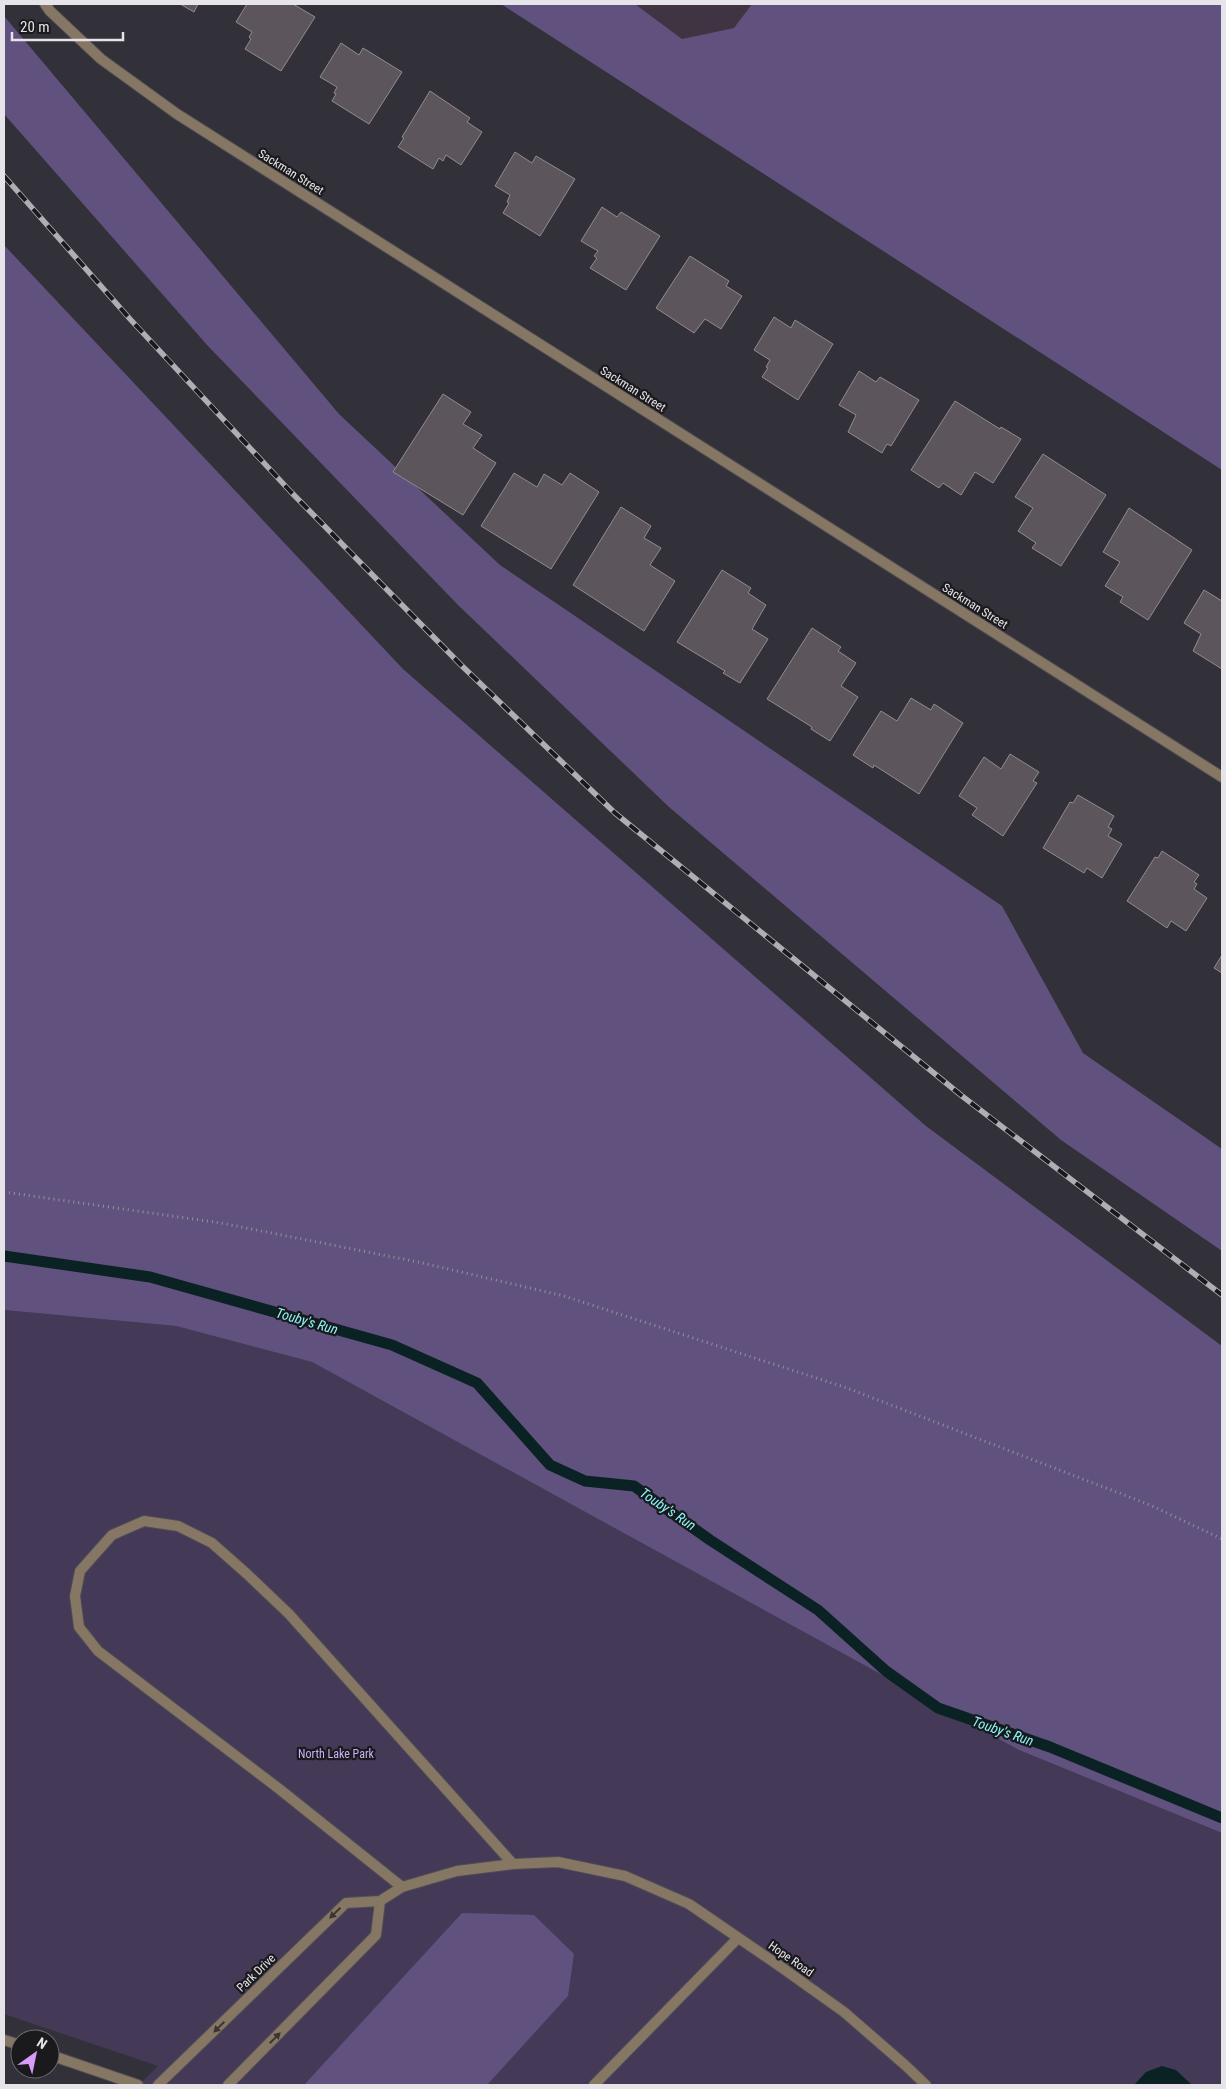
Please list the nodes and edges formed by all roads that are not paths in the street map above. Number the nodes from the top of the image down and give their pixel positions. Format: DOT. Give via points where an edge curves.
graph roads {
  1 [pos="45,4"];
  2 [pos="1222,777"];
  3 [pos="513,1864"];
  4 [pos="626,1876"];
  5 [pos="402,1887"];
  6 [pos="380,1901"];
  7 [pos="738,1938"];
  8 [pos="60,2059"];
  9 [pos="138,2085"];
  10 [pos="158,2085"];
  11 [pos="228,2085"];
  12 [pos="594,2085"];
  13 [pos="926,2085"];
  1 -- 2 [label="street, Sackman Street" via="101,60 177,114"];
  3 -- 4 [label="street, Park Drive" via="558,1862"];
  3 -- 5 [label="street, Park Drive" via="457,1871"];
  3 -- 5 [label="street" via="289,1614 212,1543 178,1526 144,1522 112,1535 80,1570 75,1596 79,1627 98,1651"];
  4 -- 7 [label="street, Hope Road" via="688,1904"];
  5 -- 6 [label="street, Park Drive"];
  6 -- 10 [label="street, Park Drive, one-way" via="346,1903"];
  11 -- 6 [label="street, one-way" via="376,1935"];
  7 -- 12 [label="street"];
  7 -- 13 [label="street, Hope Road" via="844,2012"];
  8 -- 9 [label="street"];
}
